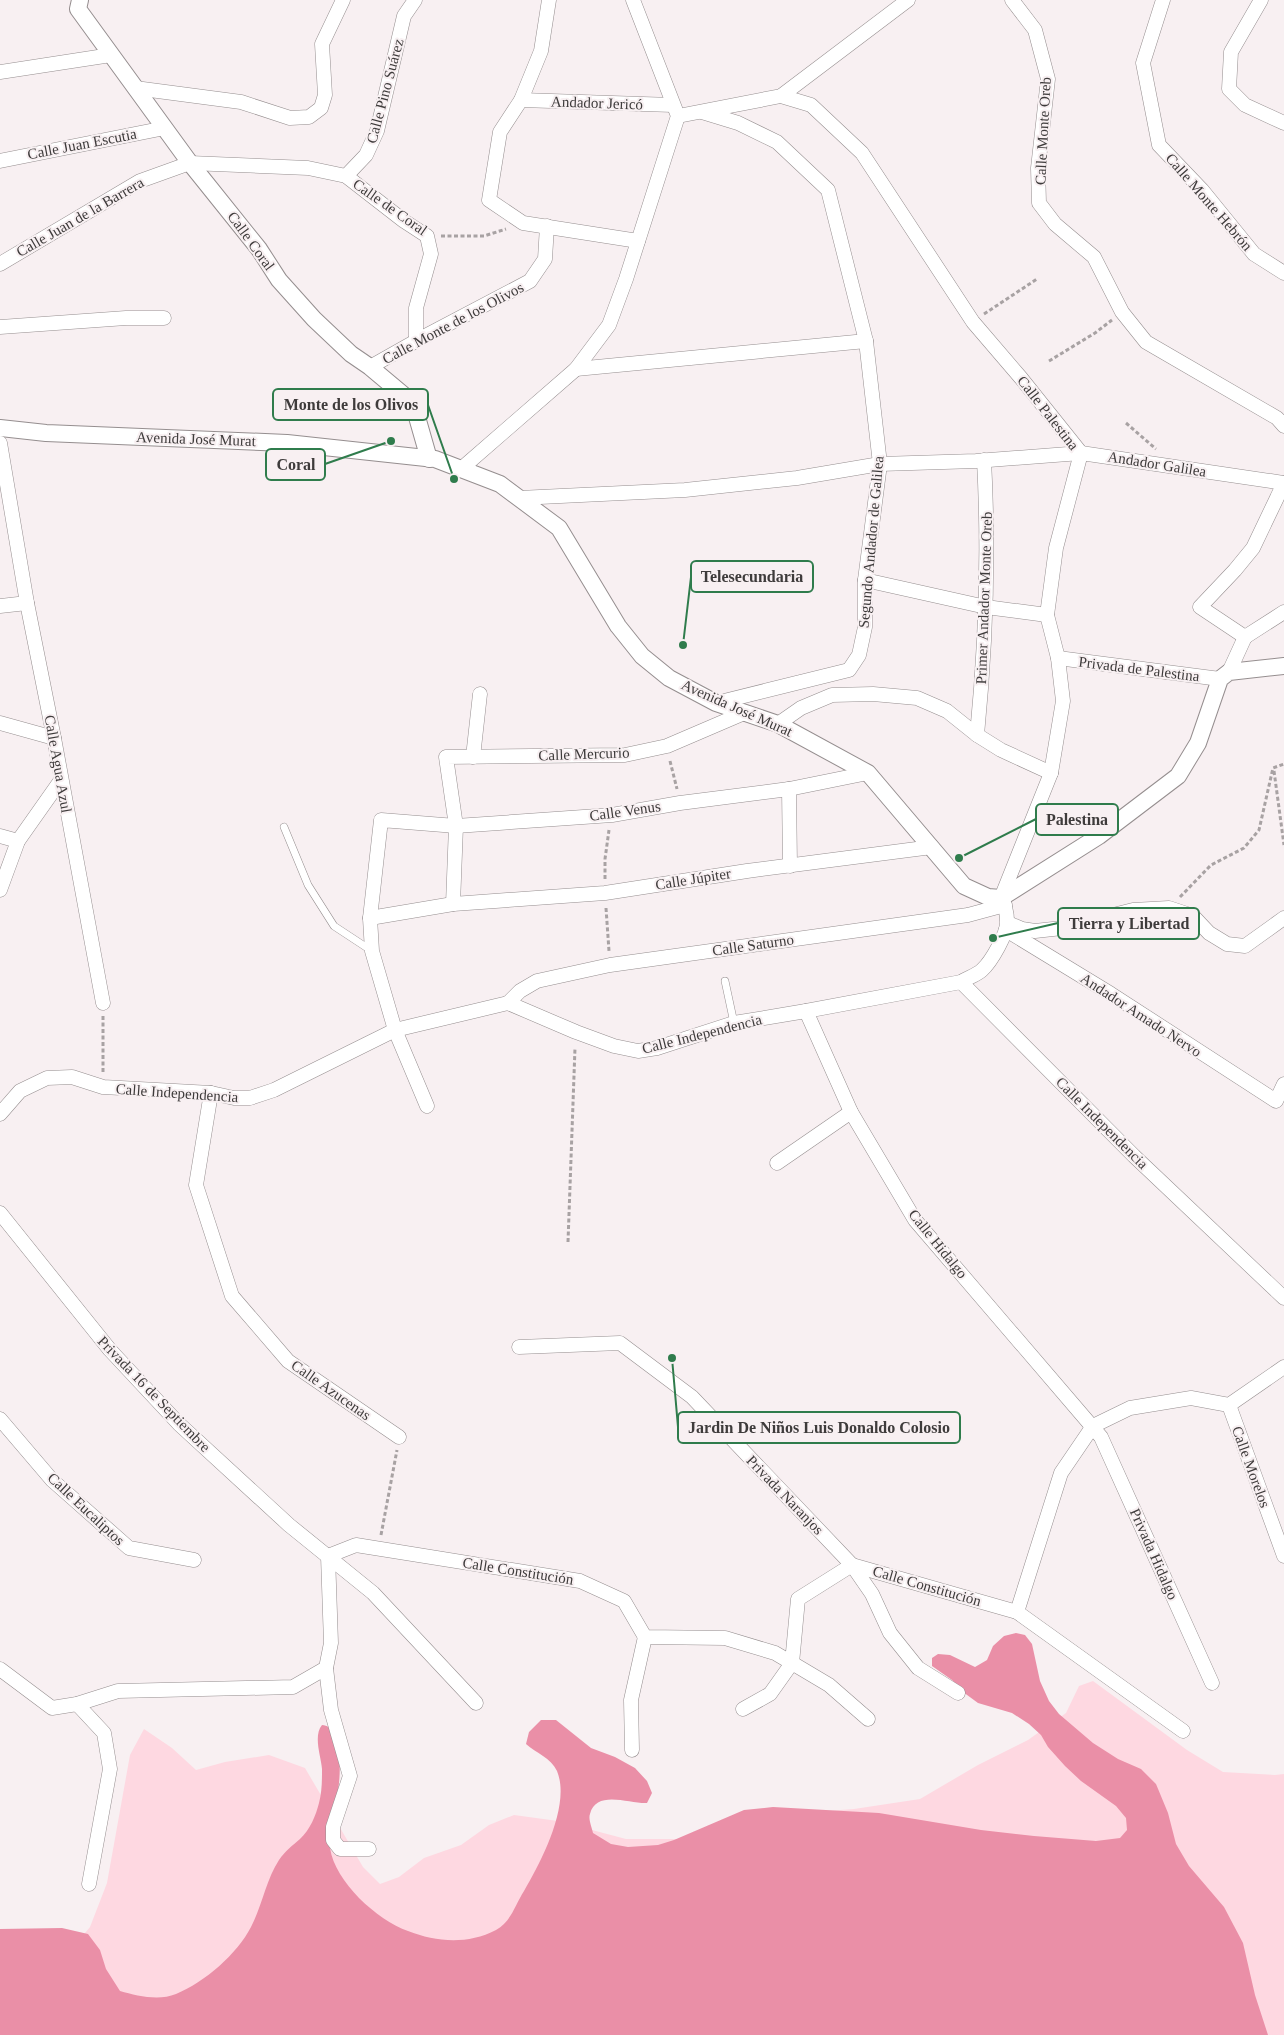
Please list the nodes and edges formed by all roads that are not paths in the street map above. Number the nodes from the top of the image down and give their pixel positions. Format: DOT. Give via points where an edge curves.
graph roads {
  1 [pos="343,0"];
  2 [pos="414,0"];
  3 [pos="548,0"];
  4 [pos="633,0"];
  5 [pos="908,0"];
  6 [pos="1012,0"];
  7 [pos="1163,0"];
  8 [pos="1261,0"];
  9 [pos="77,3"];
  10 [pos="111,55"];
  11 [pos="0,72"];
  12 [pos="135,88"];
  13 [pos="781,96"];
  14 [pos="521,100"];
  15 [pos="676,110"];
  16 [pos="702,112"];
  17 [pos="1284,123"];
  18 [pos="165,128"];
  19 [pos="0,161"];
  20 [pos="190,163"];
  21 [pos="346,176"];
  22 [pos="547,226"];
  23 [pos="638,241"];
  24 [pos="0,264"];
  25 [pos="1284,273"];
  26 [pos="164,318"];
  27 [pos="0,327"];
  28 [pos="416,341"];
  29 [pos="866,341"];
  30 [pos="370,367"];
  31 [pos="576,369"];
  32 [pos="1284,426"];
  33 [pos="0,428"];
  34 [pos="0,443"];
  35 [pos="1081,453"];
  36 [pos="429,459"];
  37 [pos="984,460"];
  38 [pos="880,464"];
  39 [pos="461,469"];
  40 [pos="1284,483"];
  41 [pos="519,498"];
  42 [pos="865,580"];
  43 [pos="27,603"];
  44 [pos="0,606"];
  45 [pos="986,608"];
  46 [pos="1284,612"];
  47 [pos="1047,614"];
  48 [pos="1246,637"];
  49 [pos="1058,658"];
  50 [pos="1284,666"];
  51 [pos="1225,675"];
  52 [pos="480,694"];
  53 [pos="716,703"];
  54 [pos="744,713"];
  55 [pos="0,723"];
  56 [pos="778,724"];
  57 [pos="977,735"];
  58 [pos="54,738"];
  59 [pos="473,757"];
  60 [pos="868,773"];
  61 [pos="1052,773"];
  62 [pos="61,780"];
  63 [pos="789,789"];
  64 [pos="456,826"];
  65 [pos="284,828"];
  66 [pos="0,836"];
  67 [pos="18,841"];
  68 [pos="932,847"];
  69 [pos="790,866"];
  70 [pos="0,890"];
  71 [pos="1003,901"];
  72 [pos="453,904"];
  73 [pos="370,918"];
  74 [pos="1284,918"];
  75 [pos="1007,926"];
  76 [pos="372,951"];
  77 [pos="725,981"];
  78 [pos="961,982"];
  79 [pos="508,1002"];
  80 [pos="103,1003"];
  81 [pos="806,1011"];
  82 [pos="734,1023"];
  83 [pos="395,1030"];
  84 [pos="1284,1084"];
  85 [pos="211,1093"];
  86 [pos="428,1106"];
  87 [pos="851,1112"];
  88 [pos="0,1114"];
  89 [pos="777,1163"];
  90 [pos="0,1213"];
  91 [pos="1284,1298"];
  92 [pos="520,1347"];
  93 [pos="1284,1367"];
  94 [pos="1229,1405"];
  95 [pos="0,1419"];
  96 [pos="1093,1426"];
  97 [pos="399,1437"];
  98 [pos="328,1556"];
  99 [pos="1284,1556"];
  100 [pos="194,1560"];
  101 [pos="852,1566"];
  102 [pos="1017,1612"];
  103 [pos="645,1637"];
  104 [pos="792,1663"];
  105 [pos="326,1668"];
  106 [pos="0,1669"];
  107 [pos="1212,1683"];
  108 [pos="958,1693"];
  109 [pos="476,1703"];
  110 [pos="77,1704"];
  111 [pos="743,1709"];
  112 [pos="868,1719"];
  113 [pos="1183,1731"];
  114 [pos="632,1750"];
  115 [pos="369,1849"];
  116 [pos="88,1884"];
  1 -- 12 [label="street" via="322,44 324,95 321,108 309,117 290,118 242,102"];
  2 -- 21 [label="street, Calle Pino Suárez" via="404,16 376,132 366,154"];
  3 -- 14 [label="street" via="541,51"];
  4 -- 15 [label="street"];
  5 -- 13 [label="street"];
  6 -- 32 [label="street, Calle Monte Oreb" via="1035,30 1048,79 1038,168 1040,202 1055,224 1094,257 1122,312 1146,342 1277,418"];
  7 -- 25 [label="street, Calle Monte Hebrón" via="1143,63 1159,145 1202,190 1254,254"];
  8 -- 17 [label="street" via="1231,52 1229,89 1245,105"];
  9 -- 10 [label="street, Calle Coral"];
  10 -- 11 [label="street"];
  10 -- 12 [label="street, Calle Coral"];
  12 -- 18 [label="street, Calle Coral"];
  13 -- 16 [label="street"];
  13 -- 35 [label="street, Calle Palestina" via="811,106 862,153 973,322"];
  14 -- 15 [label="street, Andador Jericó"];
  14 -- 22 [label="street" via="500,132 489,200 523,223"];
  15 -- 16 [label="street, Andador Jericó"];
  15 -- 23 [label="street"];
  16 -- 29 [label="street, Segundo Andador de Galilea" via="738,123 777,142 828,190"];
  18 -- 19 [label="street, Calle Juan Escutia"];
  18 -- 20 [label="street, Calle Coral"];
  20 -- 21 [label="street" via="308,168"];
  20 -- 24 [label="street, Calle Juan de la Barrera" via="140,181"];
  20 -- 30 [label="street, Calle Coral" via="259,249 279,280 314,319"];
  21 -- 28 [label="street, Calle de Coral" via="427,236 432,254 416,308"];
  22 -- 23 [label="street"];
  22 -- 28 [label="street, Calle Monte de los Olivos" via="545,259 530,281"];
  23 -- 31 [label="street" via="609,325"];
  26 -- 27 [label="street"];
  28 -- 30 [label="street, Calle Monte de los Olivos"];
  29 -- 31 [label="street"];
  29 -- 38 [label="street, Segundo Andador de Galilea"];
  30 -- 36 [label="street, Calle Coral" via="413,403"];
  31 -- 39 [label="street"];
  33 -- 36 [label="street, Avenida José Murat" via="46,433 287,443"];
  34 -- 43 [label="street, Calle Agua Azul"];
  35 -- 37 [label="street, Andador Galilea"];
  35 -- 40 [label="street, Andador Galilea"];
  35 -- 47 [label="street, Calle Palestina" via="1056,548"];
  36 -- 39 [label="street, Avenida José Murat"];
  37 -- 38 [label="street, Andador Galilea"];
  37 -- 45 [label="street, Primer Andador Monte Oreb" via="988,525"];
  38 -- 41 [label="street, Andador Galilea" via="797,478 694,489"];
  38 -- 42 [label="street, Segundo Andador de Galilea"];
  39 -- 41 [label="street, Avenida José Murat" via="500,484"];
  40 -- 48 [label="street" via="1253,548 1200,607"];
  41 -- 53 [label="street, Avenida José Murat" via="559,528 618,626 642,656 669,678"];
  42 -- 45 [label="street"];
  42 -- 53 [label="street, Segundo Andador de Galilea" via="865,627 859,655 849,670"];
  43 -- 44 [label="street"];
  43 -- 58 [label="street, Calle Agua Azul"];
  45 -- 47 [label="street"];
  45 -- 57 [label="street, Primer Andador Monte Oreb"];
  46 -- 48 [label="street"];
  47 -- 49 [label="street, Calle Palestina"];
  48 -- 51 [label="street"];
  49 -- 51 [label="street, Privada de Palestina"];
  49 -- 61 [label="street, Calle Palestina" via="1063,701"];
  50 -- 51 [label="street"];
  51 -- 71 [label="street" via="1198,743 1178,776 1100,836"];
  52 -- 59 [label="street"];
  53 -- 54 [label="street, Avenida José Murat"];
  54 -- 56 [label="street, Avenida José Murat"];
  54 -- 59 [label="street, Calle Mercurio" via="667,746 625,755"];
  55 -- 58 [label="street"];
  56 -- 57 [label="street" via="801,708 832,695 873,694 917,698 947,711"];
  56 -- 60 [label="street, Avenida José Murat"];
  57 -- 61 [label="street" via="1001,750"];
  58 -- 62 [label="street, Calle Agua Azul"];
  59 -- 64 [label="street, Calle Mercurio" via="446,757"];
  60 -- 63 [label="street, Calle Venus"];
  60 -- 68 [label="street, Avenida José Murat"];
  61 -- 71 [label="street, Calle Palestina"];
  62 -- 67 [label="street"];
  62 -- 80 [label="street, Calle Agua Azul"];
  63 -- 64 [label="street, Calle Venus" via="612,815"];
  63 -- 69 [label="street"];
  64 -- 72 [label="street"];
  64 -- 73 [label="street, Calle Venus" via="381,820"];
  65 -- 76 [label="lane" via="308,885 334,926"];
  66 -- 67 [label="street"];
  67 -- 70 [label="street"];
  68 -- 69 [label="street, Calle Júpiter"];
  68 -- 71 [label="street, Avenida José Murat" via="964,886 988,898"];
  69 -- 72 [label="street, Calle Júpiter" via="605,893"];
  71 -- 75 [label="street"];
  71 -- 79 [label="street, Calle Saturno" via="968,915 610,965 537,982"];
  72 -- 73 [label="street, Calle Júpiter"];
  73 -- 76 [label="street"];
  74 -- 75 [label="street" via="1245,946 1227,944 1209,933 1192,916 1169,908 1133,910 1062,928 1035,931"];
  75 -- 78 [label="street" via="996,952 982,971"];
  75 -- 84 [label="street, Andador Amado Nervo" via="1276,1101"];
  76 -- 83 [label="street"];
  77 -- 82 [label="lane"];
  78 -- 81 [label="street, Calle Independencia"];
  78 -- 91 [label="street, Calle Independencia" via="1134,1156"];
  79 -- 82 [label="street, Calle Independencia" via="576,1032 638,1051"];
  79 -- 83 [label="street, Calle Independencia"];
  81 -- 82 [label="street, Calle Independencia"];
  81 -- 87 [label="street, Calle Hidalgo"];
  83 -- 85 [label="street, Calle Independencia" via="274,1090 250,1098"];
  83 -- 86 [label="street"];
  85 -- 88 [label="street, Calle Independencia" via="103,1087 72,1077 46,1078 20,1091"];
  85 -- 97 [label="street, Calle Azucenas" via="196,1185 232,1296 288,1361"];
  87 -- 89 [label="street"];
  87 -- 96 [label="street, Calle Hidalgo" via="915,1220"];
  90 -- 98 [label="street, Privada 16 de Septiembre" via="110,1350 179,1424 289,1525"];
  92 -- 101 [label="street, Privada Naranjos" via="620,1343 692,1397"];
  93 -- 94 [label="street"];
  94 -- 96 [label="street" via="1191,1398 1130,1408"];
  94 -- 99 [label="street, Calle Morelos"];
  95 -- 100 [label="street, Calle Eucaliptos" via="52,1480 128,1548"];
  96 -- 102 [label="street" via="1061,1472"];
  96 -- 107 [label="street, Privada Hidalgo" via="1102,1437"];
  98 -- 103 [label="street, Calle Constitución" via="356,1545 580,1581 624,1602"];
  98 -- 105 [label="street" via="330,1643"];
  98 -- 109 [label="street, Privada 16 de Septiembre" via="373,1593"];
  101 -- 102 [label="street, Calle Constitución"];
  101 -- 104 [label="street, Calle Constitución" via="798,1599"];
  101 -- 108 [label="street, Privada Naranjos" via="872,1594 890,1633 918,1668"];
  102 -- 113 [label="street"];
  103 -- 104 [label="street" via="725,1638 775,1653"];
  103 -- 114 [label="street" via="631,1700"];
  104 -- 111 [label="street" via="770,1694"];
  104 -- 112 [label="street" via="829,1685"];
  105 -- 110 [label="street" via="293,1687 118,1691"];
  105 -- 115 [label="street" via="331,1710 350,1776 333,1826 333,1840 340,1848"];
  106 -- 110 [label="street" via="52,1708"];
  110 -- 116 [label="street" via="104,1733 110,1769"];
}
